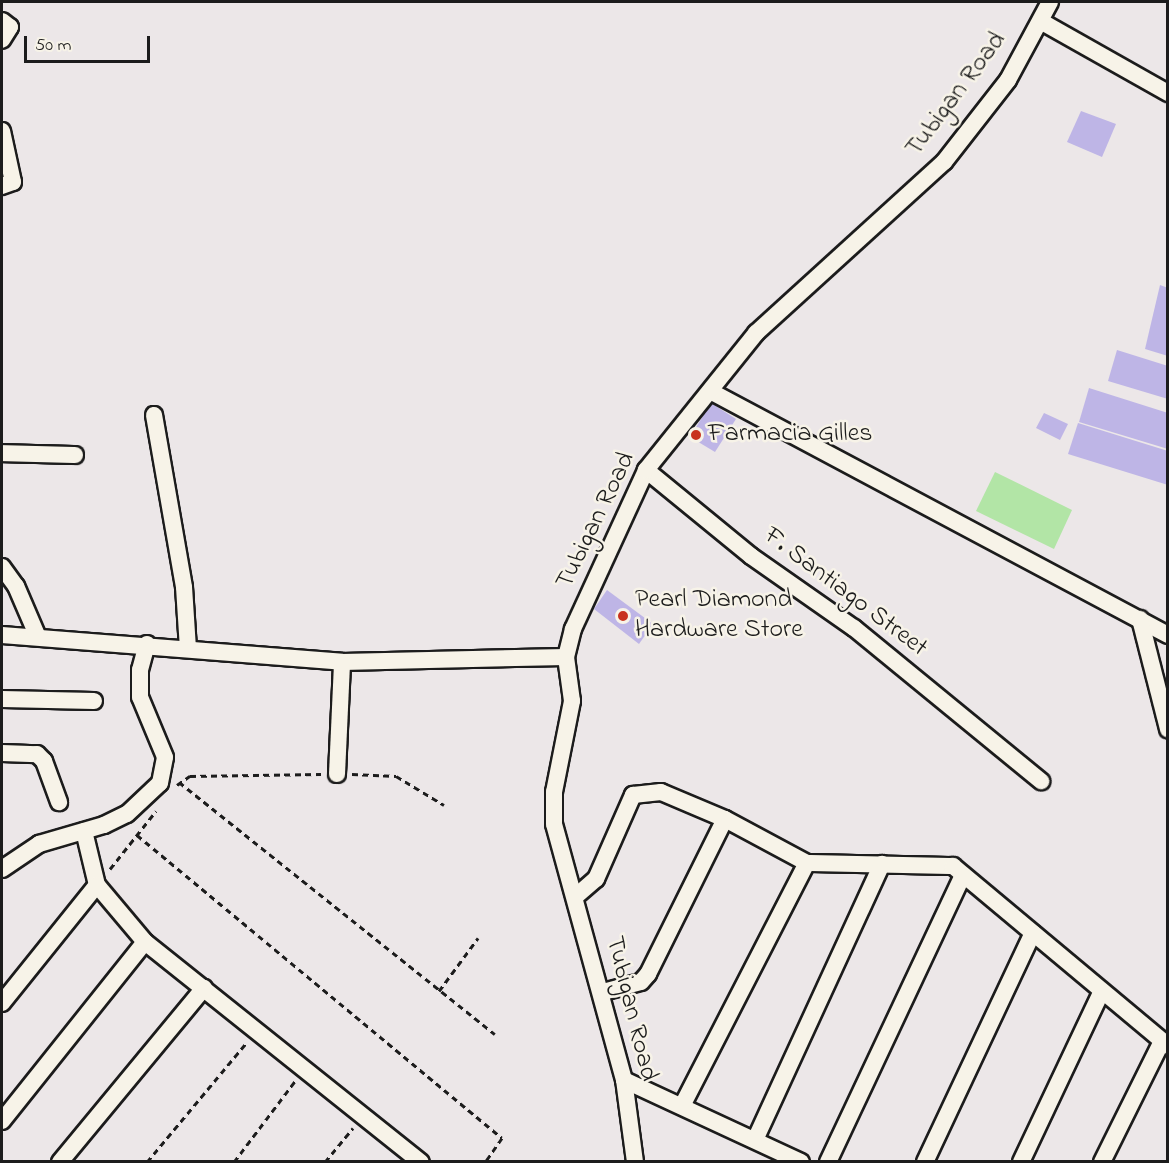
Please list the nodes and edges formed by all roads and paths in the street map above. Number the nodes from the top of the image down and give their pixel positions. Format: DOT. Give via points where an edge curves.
graph roads {
  1 [pos="1050,2"];
  2 [pos="2,21"];
  3 [pos="1042,22"];
  4 [pos="2,40"];
  5 [pos="1167,93"];
  6 [pos="2,131"];
  7 [pos="2,186"];
  8 [pos="710,391"];
  9 [pos="154,415"];
  10 [pos="2,453"];
  11 [pos="75,455"];
  12 [pos="646,470"];
  13 [pos="2,567"];
  14 [pos="1140,619"];
  15 [pos="2,635"];
  16 [pos="36,635"];
  17 [pos="1167,635"];
  18 [pos="147,644"];
  19 [pos="188,650"];
  20 [pos="566,657"];
  21 [pos="342,662"];
  22 [pos="2,699"];
  23 [pos="94,701"];
  24 [pos="1167,729"];
  25 [pos="2,753"];
  26 [pos="338,774"];
  27 [pos="1041,781"];
  28 [pos="179,782"];
  29 [pos="172,791"];
  30 [pos="59,802"];
  31 [pos="444,805"];
  32 [pos="158,809"];
  33 [pos="725,819"];
  34 [pos="84,831"];
  35 [pos="137,835"];
  36 [pos="807,863"];
  37 [pos="882,864"];
  38 [pos="2,869"];
  39 [pos="963,875"];
  40 [pos="97,885"];
  41 [pos="575,897"];
  42 [pos="1033,933"];
  43 [pos="478,938"];
  44 [pos="145,942"];
  45 [pos="204,988"];
  46 [pos="439,991"];
  47 [pos="1102,991"];
  48 [pos="603,992"];
  49 [pos="2,1003"];
  50 [pos="256,1030"];
  51 [pos="495,1034"];
  52 [pos="1165,1044"];
  53 [pos="305,1068"];
  54 [pos="624,1080"];
  55 [pos="683,1104"];
  56 [pos="364,1115"];
  57 [pos="2,1121"];
  58 [pos="755,1140"];
  59 [pos="60,1161"];
  60 [pos="147,1161"];
  61 [pos="234,1161"];
  62 [pos="326,1161"];
  63 [pos="421,1161"];
  64 [pos="485,1161"];
  65 [pos="635,1161"];
  66 [pos="801,1161"];
  67 [pos="828,1161"];
  68 [pos="926,1161"];
  69 [pos="1021,1161"];
  70 [pos="1102,1161"];
  1 -- 3 [label="street, Tubigan Road"];
  2 -- 4 [label="street" via="10,27"];
  3 -- 5 [label="street"];
  3 -- 8 [label="street, Tubigan Road" via="1008,80 944,162 756,333"];
  6 -- 7 [label="street" via="13,182"];
  8 -- 12 [label="street, Tubigan Road"];
  8 -- 14 [label="street"];
  9 -- 19 [label="street" via="184,587"];
  10 -- 11 [label="street"];
  12 -- 20 [label="street, Tubigan Road" via="573,629"];
  12 -- 27 [label="street, F. Santiago Street" via="751,556 863,635"];
  13 -- 16 [label="street" via="16,586"];
  14 -- 17 [label="street"];
  14 -- 24 [label="street" via="1150,646"];
  15 -- 16 [label="street"];
  16 -- 18 [label="street"];
  18 -- 19 [label="street"];
  18 -- 34 [label="street" via="140,670 140,698 165,757 164,774 152,793 127,814"];
  19 -- 21 [label="street"];
  20 -- 21 [label="street"];
  20 -- 41 [label="street, Tubigan Road" via="572,701 554,792 554,824"];
  21 -- 26 [label="street"];
  22 -- 23 [label="street"];
  25 -- 30 [label="street" via="37,753 44,761"];
  26 -- 28 [label="path" via="190,777"];
  26 -- 31 [label="path" via="396,776"];
  28 -- 29 [label="path"];
  28 -- 46 [label="path"];
  32 -- 35 [label="path"];
  33 -- 36 [label="street"];
  33 -- 41 [label="street" via="661,792 633,795 596,879"];
  33 -- 48 [label="street" via="648,974 641,982"];
  34 -- 38 [label="street" via="39,844"];
  34 -- 40 [label="street"];
  35 -- 40 [label="path"];
  35 -- 64 [label="path" via="502,1138"];
  36 -- 37 [label="street"];
  36 -- 55 [label="street"];
  37 -- 39 [label="street" via="953,866"];
  37 -- 58 [label="street"];
  39 -- 42 [label="street"];
  39 -- 67 [label="street"];
  40 -- 44 [label="street"];
  40 -- 49 [label="street"];
  41 -- 48 [label="street, Tubigan Road"];
  42 -- 47 [label="street"];
  42 -- 68 [label="street"];
  43 -- 46 [label="path"];
  44 -- 45 [label="street"];
  44 -- 57 [label="street"];
  45 -- 50 [label="street"];
  45 -- 59 [label="street"];
  46 -- 51 [label="path"];
  47 -- 52 [label="street"];
  47 -- 69 [label="street"];
  48 -- 54 [label="street, Tubigan Road"];
  50 -- 53 [label="street"];
  50 -- 60 [label="path"];
  52 -- 70 [label="street"];
  53 -- 56 [label="street"];
  53 -- 61 [label="path"];
  54 -- 55 [label="street"];
  54 -- 65 [label="street, Tubigan Road"];
  55 -- 58 [label="street"];
  56 -- 62 [label="path"];
  56 -- 63 [label="street"];
  58 -- 66 [label="street"];
}
